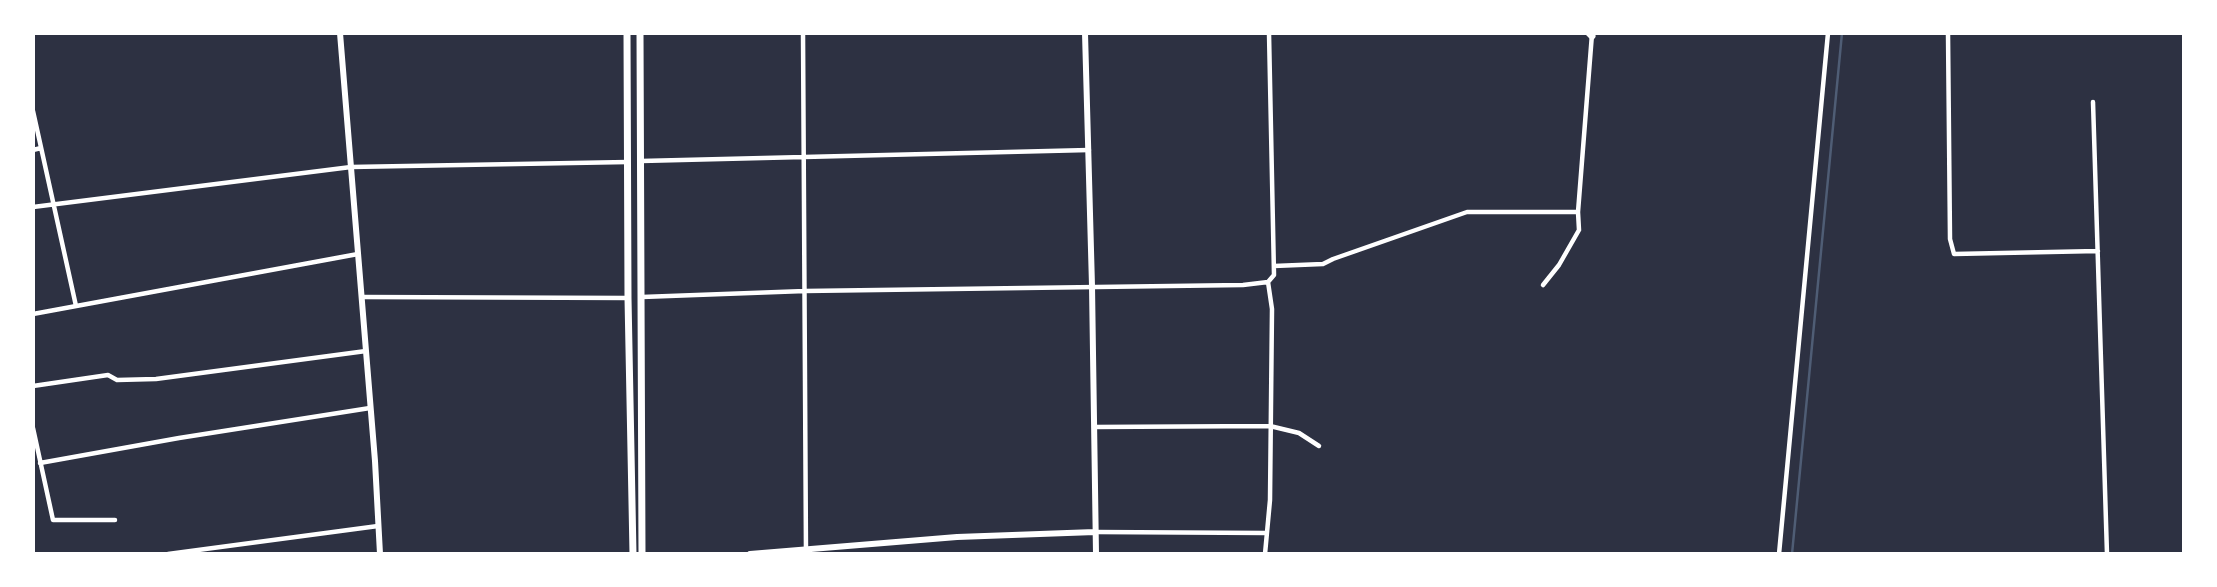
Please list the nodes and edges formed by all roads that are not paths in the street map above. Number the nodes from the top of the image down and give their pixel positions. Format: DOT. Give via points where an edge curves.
graph roads {
  1 [pos="340,33"];
  2 [pos="627,33"];
  3 [pos="640,33"];
  4 [pos="803,33"];
  5 [pos="1085,33"];
  6 [pos="1269,33"];
  7 [pos="1828,33"];
  8 [pos="1948,33"];
  9 [pos="1591,34"];
  10 [pos="2093,102"];
  11 [pos="33,111"];
  12 [pos="41,149"];
  13 [pos="33,150"];
  14 [pos="1089,150"];
  15 [pos="804,156"];
  16 [pos="640,161"];
  17 [pos="629,162"];
  18 [pos="351,167"];
  19 [pos="54,204"];
  20 [pos="33,207"];
  21 [pos="1578,212"];
  22 [pos="2098,251"];
  23 [pos="358,254"];
  24 [pos="1274,266"];
  25 [pos="1268,282"];
  26 [pos="1543,285"];
  27 [pos="1092,286"];
  28 [pos="805,291"];
  29 [pos="362,297"];
  30 [pos="642,297"];
  31 [pos="628,298"];
  32 [pos="76,306"];
  33 [pos="33,314"];
  34 [pos="366,351"];
  35 [pos="33,386"];
  36 [pos="370,408"];
  37 [pos="1270,426"];
  38 [pos="1094,427"];
  39 [pos="33,428"];
  40 [pos="1319,446"];
  41 [pos="40,463"];
  42 [pos="115,520"];
  43 [pos="378,526"];
  44 [pos="1096,532"];
  45 [pos="1266,533"];
  46 [pos="806,551"];
  47 [pos="167,554"];
  48 [pos="380,554"];
  49 [pos="633,554"];
  50 [pos="642,554"];
  51 [pos="750,554"];
  52 [pos="1096,554"];
  53 [pos="1265,554"];
  54 [pos="1779,554"];
  55 [pos="2107,554"];
  1 -- 18 [label="street"];
  2 -- 17 [label="main road"];
  3 -- 16 [label="main road"];
  4 -- 15 [label="street"];
  5 -- 14 [label="street"];
  6 -- 24 [label="street"];
  7 -- 54 [label="street"];
  8 -- 22 [label="street" via="1950,239 1954,254"];
  9 -- 21 [label="street"];
  10 -- 22 [label="street"];
  11 -- 12 [label="street"];
  12 -- 13 [label="street"];
  12 -- 19 [label="street"];
  14 -- 15 [label="street"];
  14 -- 27 [label="street"];
  15 -- 16 [label="street"];
  15 -- 28 [label="street"];
  16 -- 30 [label="main road"];
  17 -- 18 [label="street"];
  17 -- 31 [label="main road"];
  18 -- 19 [label="street"];
  18 -- 23 [label="street"];
  19 -- 20 [label="street"];
  19 -- 32 [label="street"];
  21 -- 24 [label="street" via="1467,212 1323,264"];
  21 -- 26 [label="street" via="1579,230"];
  22 -- 55 [label="street"];
  23 -- 29 [label="street"];
  23 -- 32 [label="street"];
  24 -- 25 [label="street"];
  25 -- 27 [label="street"];
  25 -- 37 [label="street" via="1272,309"];
  27 -- 28 [label="street"];
  27 -- 38 [label="street"];
  28 -- 30 [label="street"];
  28 -- 46 [label="street"];
  29 -- 31 [label="street"];
  29 -- 34 [label="street"];
  30 -- 50 [label="main road"];
  31 -- 49 [label="main road"];
  32 -- 33 [label="street"];
  34 -- 35 [label="street" via="156,379 117,380 108,375"];
  34 -- 36 [label="street"];
  36 -- 41 [label="street"];
  36 -- 43 [label="street"];
  37 -- 38 [label="street"];
  37 -- 40 [label="street" via="1299,433"];
  37 -- 45 [label="street"];
  38 -- 44 [label="street"];
  39 -- 41 [label="street"];
  41 -- 42 [label="street" via="54,520"];
  43 -- 47 [label="street"];
  43 -- 48 [label="street"];
  44 -- 45 [label="street"];
  44 -- 46 [label="street" via="957,537"];
  44 -- 52 [label="street"];
  45 -- 53 [label="street"];
  46 -- 51 [label="street"];
}
